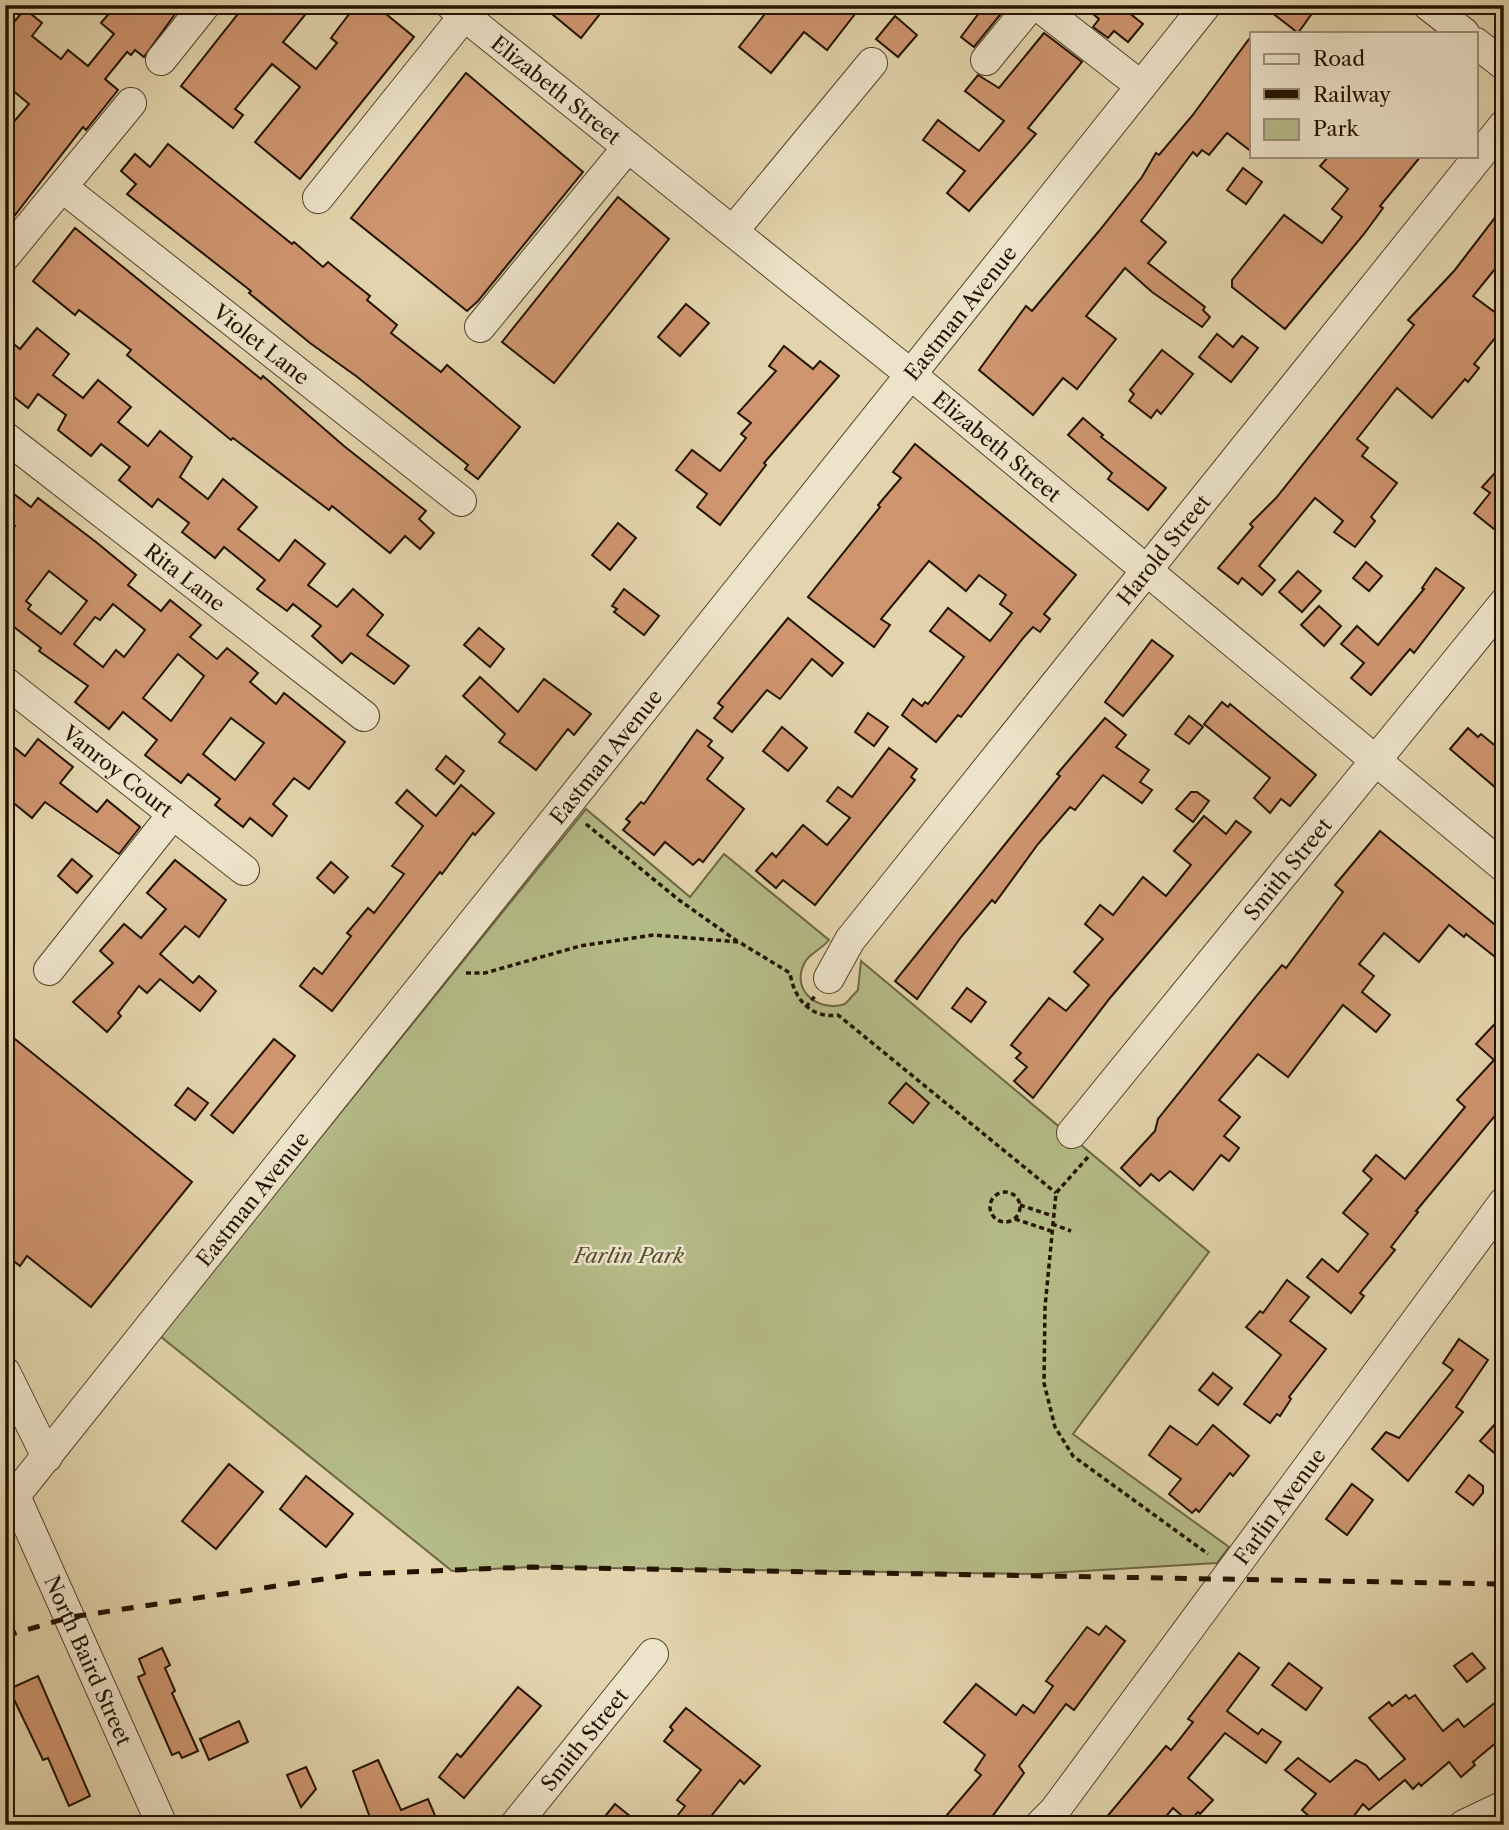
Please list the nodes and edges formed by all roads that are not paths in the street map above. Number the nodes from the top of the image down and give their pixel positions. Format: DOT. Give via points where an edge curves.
graph roads {
  1 [pos="205,5"];
  2 [pos="1031,5"];
  3 [pos="1037,5"];
  4 [pos="1206,5"];
  5 [pos="1428,5"];
  6 [pos="458,11"];
  7 [pos="1463,32"];
  8 [pos="1478,45"];
  9 [pos="161,60"];
  10 [pos="986,60"];
  11 [pos="872,63"];
  12 [pos="1504,65"];
  13 [pos="1141,86"];
  14 [pos="131,103"];
  15 [pos="1504,125"];
  16 [pos="628,147"];
  17 [pos="1478,157"];
  18 [pos="1477,158"];
  19 [pos="62,187"];
  20 [pos="317,198"];
  21 [pos="733,231"];
  22 [pos="5,256"];
  23 [pos="480,327"];
  24 [pos="909,373"];
  25 [pos="5,437"];
  26 [pos="461,502"];
  27 [pos="1146,570"];
  28 [pos="1504,603"];
  29 [pos="5,682"];
  30 [pos="364,716"];
  31 [pos="1377,761"];
  32 [pos="173,814"];
  33 [pos="1504,867"];
  34 [pos="244,870"];
  35 [pos="49,970"];
  36 [pos="829,978"];
  37 [pos="1080,1145"];
  38 [pos="1504,1202"];
  39 [pos="5,1372"];
  40 [pos="47,1457"];
  41 [pos="10,1502"];
  42 [pos="653,1654"];
  43 [pos="1504,1807"];
  44 [pos="1048,1820"];
  45 [pos="162,1825"];
  46 [pos="515,1825"];
  47 [pos="1464,1825"];
  1 -- 9 [label="street"];
  2 -- 10 [label="street"];
  3 -- 13 [label="street"];
  4 -- 13 [label="street, Eastman Avenue"];
  5 -- 7 [label="street"];
  6 -- 16 [label="street, Elizabeth Street"];
  6 -- 20 [label="street"];
  8 -- 12 [label="street"];
  11 -- 21 [label="street"];
  13 -- 24 [label="street, Eastman Avenue"];
  14 -- 19 [label="street"];
  15 -- 17 [label="street, Harold Street"];
  16 -- 21 [label="street, Elizabeth Street"];
  16 -- 23 [label="street"];
  18 -- 27 [label="street, Harold Street"];
  19 -- 22 [label="street"];
  19 -- 26 [label="street, Violet Lane"];
  21 -- 24 [label="street, Elizabeth Street"];
  24 -- 27 [label="street, Elizabeth Street"];
  24 -- 40 [label="street, Eastman Avenue"];
  25 -- 30 [label="street, Rita Lane"];
  27 -- 31 [label="street, Elizabeth Street"];
  27 -- 36 [label="street, Harold Street" via="850,940"];
  28 -- 31 [label="street, Smith Street"];
  29 -- 32 [label="street, Vanroy Court"];
  31 -- 33 [label="street, Elizabeth Street"];
  31 -- 37 [label="street, Smith Street"];
  32 -- 34 [label="street"];
  32 -- 35 [label="street, Vanroy Court"];
  38 -- 44 [label="street, Farlin Avenue"];
  39 -- 40 [label="street"];
  40 -- 41 [label="street, Eastman Avenue"];
  41 -- 45 [label="street, North Baird Street"];
  42 -- 46 [label="street, Smith Street"];
  43 -- 47 [label="street"];
}
